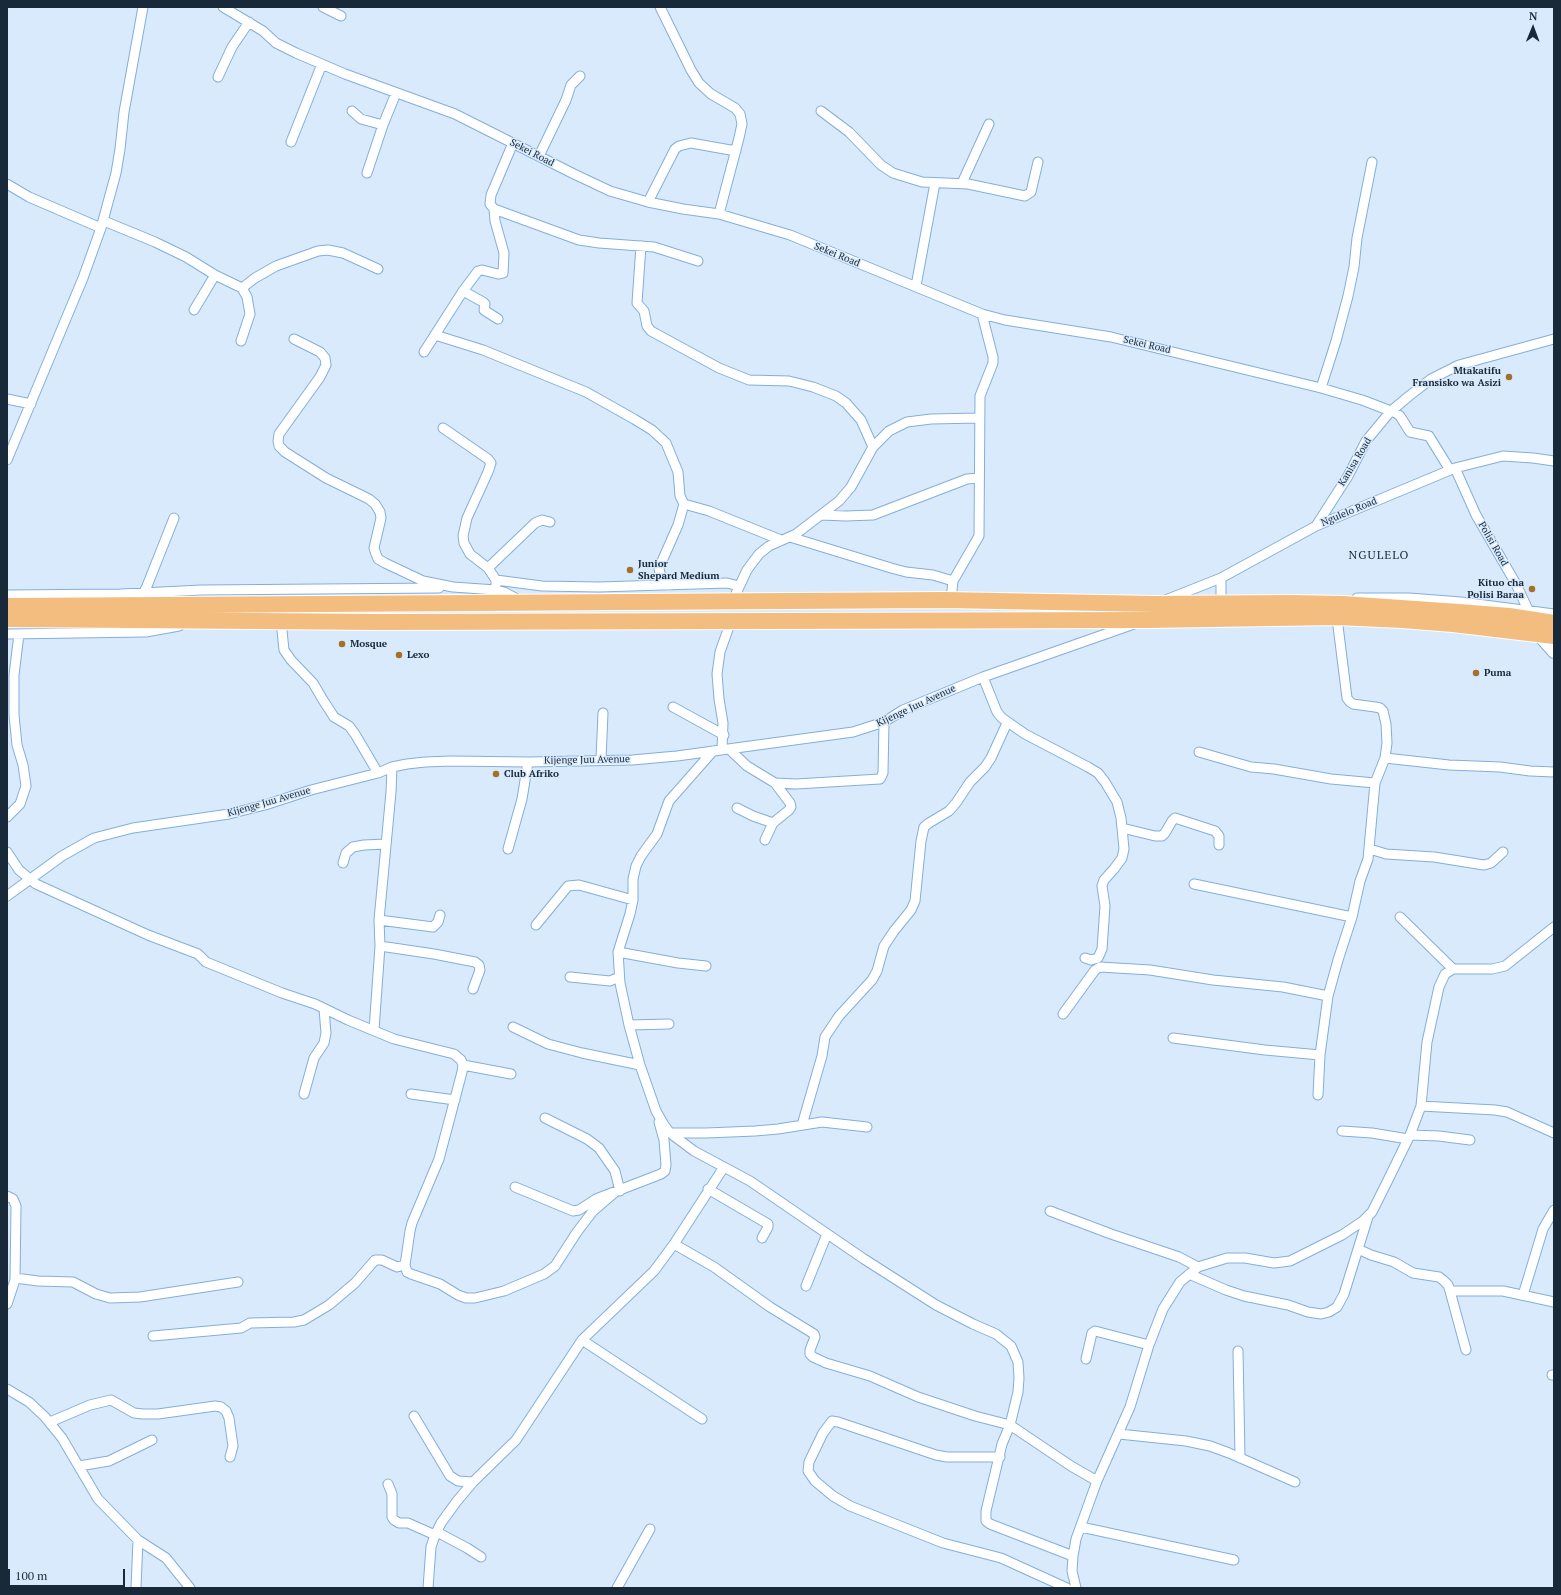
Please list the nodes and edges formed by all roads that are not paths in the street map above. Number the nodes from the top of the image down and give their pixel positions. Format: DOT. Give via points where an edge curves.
graph roads {
  1 [pos="143,7"];
  2 [pos="223,7"];
  3 [pos="323,7"];
  4 [pos="660,7"];
  5 [pos="234,10"];
  6 [pos="341,16"];
  7 [pos="249,22"];
  8 [pos="322,64"];
  9 [pos="580,76"];
  10 [pos="218,77"];
  11 [pos="396,93"];
  12 [pos="352,111"];
  13 [pos="821,111"];
  14 [pos="989,124"];
  15 [pos="383,125"];
  16 [pos="291,142"];
  17 [pos="512,143"];
  18 [pos="736,151"];
  19 [pos="539,156"];
  20 [pos="1038,162"];
  21 [pos="1372,162"];
  22 [pos="367,173"];
  23 [pos="935,183"];
  24 [pos="962,183"];
  25 [pos="7,184"];
  26 [pos="648,202"];
  27 [pos="494,209"];
  28 [pos="719,214"];
  29 [pos="103,225"];
  30 [pos="641,246"];
  31 [pos="698,261"];
  32 [pos="378,269"];
  33 [pos="215,274"];
  34 [pos="916,286"];
  35 [pos="242,288"];
  36 [pos="463,291"];
  37 [pos="194,310"];
  38 [pos="982,314"];
  39 [pos="498,319"];
  40 [pos="435,335"];
  41 [pos="294,339"];
  42 [pos="1554,339"];
  43 [pos="241,341"];
  44 [pos="424,352"];
  45 [pos="1320,388"];
  46 [pos="7,399"];
  47 [pos="31,404"];
  48 [pos="1390,412"];
  49 [pos="979,418"];
  50 [pos="443,428"];
  51 [pos="873,447"];
  52 [pos="7,460"];
  53 [pos="1554,461"];
  54 [pos="1452,469"];
  55 [pos="979,478"];
  56 [pos="684,504"];
  57 [pos="821,515"];
  58 [pos="174,518"];
  59 [pos="550,522"];
  60 [pos="1316,526"];
  61 [pos="786,539"];
  62 [pos="488,568"];
  63 [pos="1221,578"];
  64 [pos="496,580"];
  65 [pos="954,581"];
  66 [pos="670,585"];
  67 [pos="466,588"];
  68 [pos="496,590"];
  69 [pos="736,593"];
  70 [pos="143,594"];
  71 [pos="7,595"];
  72 [pos="948,600"];
  73 [pos="998,601"];
  74 [pos="522,602"];
  75 [pos="1155,604"];
  76 [pos="1221,604"];
  77 [pos="7,606"];
  78 [pos="1554,614"];
  79 [pos="7,619"];
  80 [pos="942,620"];
  81 [pos="996,620"];
  82 [pos="1148,620"];
  83 [pos="210,621"];
  84 [pos="731,621"];
  85 [pos="1533,621"];
  86 [pos="281,622"];
  87 [pos="1554,623"];
  88 [pos="1338,626"];
  89 [pos="7,634"];
  90 [pos="19,634"];
  91 [pos="1554,636"];
  92 [pos="1554,652"];
  93 [pos="983,677"];
  94 [pos="673,707"];
  95 [pos="603,713"];
  96 [pos="884,722"];
  97 [pos="1007,723"];
  98 [pos="724,735"];
  99 [pos="722,750"];
  100 [pos="1199,752"];
  101 [pos="1385,758"];
  102 [pos="601,760"];
  103 [pos="528,762"];
  104 [pos="392,767"];
  105 [pos="1554,772"];
  106 [pos="378,773"];
  107 [pos="774,783"];
  108 [pos="1375,783"];
  109 [pos="737,808"];
  110 [pos="7,817"];
  111 [pos="773,823"];
  112 [pos="1122,828"];
  113 [pos="766,840"];
  114 [pos="386,844"];
  115 [pos="1219,845"];
  116 [pos="508,849"];
  117 [pos="1370,850"];
  118 [pos="7,852"];
  119 [pos="1503,852"];
  120 [pos="343,863"];
  121 [pos="29,880"];
  122 [pos="1194,884"];
  123 [pos="7,896"];
  124 [pos="633,900"];
  125 [pos="440,915"];
  126 [pos="1352,917"];
  127 [pos="1400,917"];
  128 [pos="379,920"];
  129 [pos="536,925"];
  130 [pos="1554,927"];
  131 [pos="380,946"];
  132 [pos="618,952"];
  133 [pos="1085,958"];
  134 [pos="706,966"];
  135 [pos="1453,969"];
  136 [pos="570,977"];
  137 [pos="619,977"];
  138 [pos="473,989"];
  139 [pos="1328,996"];
  140 [pos="324,1009"];
  141 [pos="1064,1014"];
  142 [pos="669,1024"];
  143 [pos="629,1025"];
  144 [pos="513,1026"];
  145 [pos="374,1030"];
  146 [pos="1173,1038"];
  147 [pos="1320,1055"];
  148 [pos="640,1064"];
  149 [pos="463,1066"];
  150 [pos="511,1074"];
  151 [pos="304,1094"];
  152 [pos="411,1094"];
  153 [pos="1318,1095"];
  154 [pos="455,1100"];
  155 [pos="1421,1106"];
  156 [pos="656,1111"];
  157 [pos="545,1118"];
  158 [pos="802,1125"];
  159 [pos="867,1127"];
  160 [pos="1342,1131"];
  161 [pos="670,1133"];
  162 [pos="1554,1133"];
  163 [pos="1409,1137"];
  164 [pos="1470,1140"];
  165 [pos="724,1167"];
  166 [pos="515,1187"];
  167 [pos="708,1189"];
  168 [pos="617,1192"];
  169 [pos="7,1196"];
  170 [pos="1554,1210"];
  171 [pos="1050,1211"];
  172 [pos="1368,1217"];
  173 [pos="827,1234"];
  174 [pos="762,1238"];
  175 [pos="674,1244"];
  176 [pos="1358,1249"];
  177 [pos="405,1265"];
  178 [pos="1198,1267"];
  179 [pos="1189,1274"];
  180 [pos="15,1278"];
  181 [pos="238,1282"];
  182 [pos="806,1286"];
  183 [pos="1450,1290"];
  184 [pos="1523,1294"];
  185 [pos="1554,1302"];
  186 [pos="7,1304"];
  187 [pos="153,1336"];
  188 [pos="582,1340"];
  189 [pos="1149,1345"];
  190 [pos="1466,1350"];
  191 [pos="1238,1352"];
  192 [pos="1086,1359"];
  193 [pos="7,1389"];
  194 [pos="414,1416"];
  195 [pos="702,1419"];
  196 [pos="50,1422"];
  197 [pos="1010,1425"];
  198 [pos="1119,1434"];
  199 [pos="152,1440"];
  200 [pos="230,1457"];
  201 [pos="1000,1457"];
  202 [pos="1240,1458"];
  203 [pos="79,1466"];
  204 [pos="1097,1481"];
  205 [pos="473,1482"];
  206 [pos="1294,1482"];
  207 [pos="388,1484"];
  208 [pos="1081,1527"];
  209 [pos="650,1529"];
  210 [pos="436,1533"];
  211 [pos="138,1540"];
  212 [pos="1073,1556"];
  213 [pos="481,1558"];
  214 [pos="1234,1560"];
  215 [pos="136,1588"];
  216 [pos="190,1588"];
  217 [pos="428,1588"];
  218 [pos="617,1588"];
  219 [pos="1067,1588"];
  220 [pos="1076,1588"];
  1 -- 29 [label="street" via="116,173"];
  2 -- 5 [label="street, Sekei Road"];
  3 -- 6 [label="street"];
  4 -- 18 [label="street" via="699,83 740,114 741,128"];
  5 -- 7 [label="street, Sekei Road"];
  7 -- 8 [label="street, Sekei Road" via="276,43"];
  7 -- 10 [label="street" via="232,47"];
  8 -- 11 [label="street, Sekei Road"];
  8 -- 16 [label="street"];
  9 -- 19 [label="street" via="572,85"];
  11 -- 15 [label="street"];
  11 -- 17 [label="street, Sekei Road" via="455,114"];
  12 -- 15 [label="street" via="362,119"];
  13 -- 23 [label="street" via="849,132 881,165 893,173 922,182"];
  14 -- 24 [label="street"];
  15 -- 22 [label="street"];
  17 -- 19 [label="street, Sekei Road"];
  17 -- 27 [label="street" via="491,195 490,204"];
  18 -- 26 [label="street" via="691,143 679,146"];
  18 -- 28 [label="street"];
  19 -- 26 [label="street, Sekei Road" via="610,191"];
  20 -- 24 [label="street" via="1029,195"];
  21 -- 45 [label="street" via="1348,296"];
  23 -- 24 [label="street"];
  23 -- 34 [label="street"];
  25 -- 29 [label="street" via="29,197"];
  26 -- 28 [label="street, Sekei Road"];
  27 -- 30 [label="street" via="578,240"];
  27 -- 36 [label="street" via="504,253 504,271 498,274 479,270"];
  28 -- 34 [label="street, Sekei Road" via="790,235"];
  29 -- 33 [label="street" via="161,245"];
  29 -- 47 [label="street"];
  30 -- 31 [label="street"];
  30 -- 51 [label="street" via="637,303 644,311 651,332 719,368 749,380 789,380 836,396 861,420"];
  32 -- 35 [label="street" via="343,253 318,251 276,266"];
  33 -- 35 [label="street"];
  33 -- 37 [label="street"];
  34 -- 38 [label="street, Sekei Road"];
  35 -- 43 [label="street" via="247,297 250,314"];
  36 -- 39 [label="street" via="484,302 484,310"];
  36 -- 40 [label="street"];
  38 -- 45 [label="street, Sekei Road" via="1111,337"];
  38 -- 49 [label="street" via="993,357 980,396"];
  40 -- 44 [label="street"];
  40 -- 56 [label="street" via="483,350 586,392 652,430 666,443 672,455"];
  41 -- 67 [label="street" via="320,352 325,358 326,365 279,434 279,446 326,478 376,504 381,518 374,548 378,559 423,581"];
  42 -- 48 [label="street, Kanisa Road" via="1459,365 1431,379"];
  45 -- 48 [label="street, Sekei Road" via="1362,400"];
  46 -- 47 [label="street"];
  47 -- 52 [label="street"];
  48 -- 54 [label="street, Sekei Road" via="1400,416 1410,432 1429,436"];
  48 -- 60 [label="street, Kanisa Road" via="1366,441 1348,476"];
  49 -- 51 [label="street" via="907,422 889,431"];
  49 -- 55 [label="street"];
  50 -- 62 [label="street" via="488,459 490,463 467,518 464,536 464,543 470,554"];
  51 -- 57 [label="street" via="846,494"];
  53 -- 54 [label="street, Ngulelo Road" via="1502,456"];
  54 -- 60 [label="street, Ngulelo Road"];
  54 -- 85 [label="street, Polisi Road" via="1516,584"];
  55 -- 57 [label="street" via="967,479 873,515"];
  55 -- 65 [label="street" via="979,538"];
  56 -- 61 [label="street"];
  56 -- 66 [label="street" via="678,525 659,568 660,574"];
  57 -- 61 [label="street"];
  58 -- 70 [label="street"];
  59 -- 62 [label="street" via="535,522"];
  60 -- 63 [label="street, Ngulelo Road"];
  61 -- 65 [label="street" via="906,572 933,575"];
  61 -- 69 [label="street" via="769,546 759,554 747,570"];
  62 -- 64 [label="street"];
  63 -- 75 [label="street, Ngulelo Road"];
  63 -- 76 [label="street"];
  64 -- 66 [label="street" via="542,586"];
  64 -- 68 [label="street"];
  65 -- 72 [label="street"];
  66 -- 69 [label="street" via="730,583"];
  67 -- 68 [label="street"];
  67 -- 70 [label="street" via="202,590"];
  68 -- 74 [label="street" via="512,595"];
  69 -- 72 [label="highway"];
  69 -- 74 [label="highway"];
  70 -- 71 [label="street"];
  72 -- 73 [label="highway"];
  72 -- 80 [label="highway"];
  73 -- 75 [label="highway"];
  73 -- 81 [label="highway"];
  74 -- 77 [label="highway"];
  75 -- 76 [label="highway"];
  76 -- 85 [label="highway" via="1343,604 1452,611"];
  78 -- 85 [label="street"];
  79 -- 83 [label="highway"];
  80 -- 81 [label="highway"];
  80 -- 84 [label="highway"];
  81 -- 82 [label="highway"];
  82 -- 85 [label="highway" via="1344,618"];
  82 -- 93 [label="street, Kijenge Juu Avenue"];
  83 -- 86 [label="highway"];
  83 -- 90 [label="street" via="146,632"];
  84 -- 86 [label="highway"];
  84 -- 98 [label="street" via="720,652 717,674"];
  85 -- 87 [label="highway"];
  85 -- 91 [label="highway"];
  85 -- 92 [label="street"];
  86 -- 106 [label="street" via="284,650 314,683 334,717 352,730"];
  88 -- 101 [label="street" via="1347,698 1353,704 1380,708 1383,711 1387,730"];
  89 -- 90 [label="street"];
  90 -- 110 [label="street" via="14,675 14,715 17,745 26,786 20,804"];
  93 -- 96 [label="street, Kijenge Juu Avenue" via="903,710"];
  93 -- 97 [label="street" via="997,712"];
  94 -- 98 [label="street"];
  95 -- 102 [label="street"];
  96 -- 99 [label="street, Kijenge Juu Avenue" via="843,734"];
  96 -- 107 [label="street" via="880,779"];
  97 -- 112 [label="street" via="1098,774 1117,802"];
  97 -- 158 [label="street" via="985,767 970,782 949,811 924,828 915,901 884,946 872,980 839,1016 825,1037"];
  98 -- 99 [label="street"];
  99 -- 102 [label="street, Kijenge Juu Avenue" via="662,757"];
  99 -- 107 [label="street"];
  99 -- 124 [label="street" via="669,801 657,834 636,866"];
  100 -- 108 [label="street" via="1251,767"];
  101 -- 105 [label="street"];
  101 -- 108 [label="street"];
  102 -- 103 [label="street, Kijenge Juu Avenue"];
  103 -- 104 [label="street, Kijenge Juu Avenue" via="425,762"];
  103 -- 116 [label="street" via="522,799"];
  104 -- 106 [label="street, Kijenge Juu Avenue"];
  104 -- 114 [label="street"];
  106 -- 121 [label="street, Kijenge Juu Avenue" via="229,814 160,823 94,838"];
  107 -- 111 [label="street" via="791,807"];
  108 -- 117 [label="street"];
  109 -- 111 [label="street"];
  111 -- 113 [label="street"];
  112 -- 115 [label="street" via="1162,836 1175,818 1215,831 1219,836"];
  112 -- 133 [label="street" via="1122,858 1102,886 1105,906 1102,949 1098,958"];
  114 -- 120 [label="street" via="353,847 346,853"];
  114 -- 128 [label="street"];
  117 -- 119 [label="street" via="1484,865 1491,863"];
  117 -- 126 [label="street"];
  118 -- 121 [label="street"];
  121 -- 123 [label="street, Kijenge Juu Avenue"];
  121 -- 140 [label="street" via="141,932 198,954 206,962"];
  122 -- 126 [label="street"];
  124 -- 129 [label="street" via="579,885 568,886"];
  124 -- 132 [label="street"];
  125 -- 128 [label="street" via="433,928"];
  126 -- 139 [label="street"];
  127 -- 135 [label="street"];
  128 -- 131 [label="street"];
  130 -- 135 [label="street" via="1505,966 1492,969"];
  131 -- 138 [label="street" via="475,962 480,970"];
  131 -- 145 [label="street"];
  132 -- 134 [label="street"];
  132 -- 137 [label="street"];
  135 -- 155 [label="street" via="1445,974 1439,987 1427,1042"];
  136 -- 137 [label="street" via="610,981"];
  137 -- 143 [label="street"];
  139 -- 141 [label="street" via="1283,987 1150,970 1100,967 1095,970"];
  139 -- 147 [label="street"];
  140 -- 145 [label="street"];
  140 -- 151 [label="street" via="324,1043 314,1058"];
  142 -- 143 [label="street"];
  143 -- 148 [label="street"];
  144 -- 148 [label="street" via="554,1046"];
  145 -- 149 [label="street" via="394,1039 454,1054"];
  146 -- 147 [label="street"];
  147 -- 153 [label="street"];
  148 -- 156 [label="street"];
  149 -- 150 [label="street"];
  149 -- 154 [label="street"];
  152 -- 154 [label="street"];
  154 -- 177 [label="street" via="435,1168 412,1223"];
  155 -- 162 [label="street" via="1507,1112"];
  155 -- 163 [label="street"];
  156 -- 161 [label="street"];
  156 -- 168 [label="street" via="664,1140 665,1171"];
  157 -- 168 [label="street" via="587,1139 599,1148 615,1171"];
  158 -- 159 [label="street" via="822,1122"];
  158 -- 161 [label="street" via="732,1132"];
  160 -- 163 [label="street"];
  161 -- 165 [label="street" via="694,1151"];
  163 -- 164 [label="street" via="1439,1136"];
  163 -- 172 [label="street"];
  165 -- 167 [label="street"];
  165 -- 173 [label="street" via="750,1181"];
  166 -- 168 [label="street" via="571,1211 579,1210 596,1199"];
  167 -- 174 [label="street" via="768,1224"];
  167 -- 175 [label="street"];
  168 -- 177 [label="street" via="594,1211 555,1266 544,1274 504,1291 466,1298 440,1284 407,1272"];
  169 -- 180 [label="street" via="13,1199 16,1206"];
  170 -- 184 [label="street" via="1540,1239"];
  171 -- 178 [label="street" via="1179,1257"];
  172 -- 176 [label="street"];
  172 -- 178 [label="street" via="1342,1235 1290,1261 1274,1263 1237,1257"];
  173 -- 182 [label="street"];
  173 -- 197 [label="street" via="936,1305 996,1334 1011,1346 1018,1362 1019,1378"];
  175 -- 188 [label="street" via="649,1277"];
  175 -- 197 [label="street" via="714,1267 770,1307 814,1334 810,1350 813,1357 826,1364 870,1376 918,1397"];
  176 -- 179 [label="street" via="1344,1294 1337,1307 1321,1314 1244,1296"];
  176 -- 183 [label="street" via="1394,1262 1413,1273 1439,1277"];
  177 -- 187 [label="street" via="397,1267 382,1260 375,1260 355,1284 329,1305 304,1320 250,1323 241,1328"];
  178 -- 179 [label="street"];
  179 -- 189 [label="street" via="1171,1294"];
  180 -- 181 [label="street" via="73,1282 110,1298 140,1297"];
  180 -- 186 [label="street"];
  183 -- 184 [label="street"];
  183 -- 190 [label="street"];
  184 -- 185 [label="street"];
  188 -- 195 [label="street"];
  188 -- 205 [label="street" via="516,1440"];
  189 -- 192 [label="street" via="1095,1332 1092,1333"];
  189 -- 198 [label="street"];
  191 -- 202 [label="street"];
  193 -- 196 [label="street" via="28,1402"];
  194 -- 205 [label="street" via="450,1476 458,1481"];
  196 -- 200 [label="street" via="90,1405 111,1400 134,1413 143,1414 221,1407 229,1418 233,1446"];
  196 -- 203 [label="street"];
  197 -- 201 [label="street"];
  197 -- 204 [label="street"];
  198 -- 202 [label="street" via="1196,1442"];
  198 -- 204 [label="street"];
  199 -- 203 [label="street" via="109,1461"];
  201 -- 212 [label="street" via="986,1511 986,1521"];
  201 -- 219 [label="street" via="936,1455 832,1421 809,1462 808,1471 833,1496 850,1506 943,1543 1001,1558"];
  202 -- 206 [label="street"];
  203 -- 211 [label="street" via="98,1499"];
  204 -- 208 [label="street"];
  205 -- 210 [label="street" via="456,1501"];
  207 -- 210 [label="street" via="392,1494 394,1520"];
  208 -- 212 [label="street"];
  208 -- 214 [label="street"];
  209 -- 218 [label="street"];
  210 -- 213 [label="street"];
  210 -- 217 [label="street" via="430,1553"];
  211 -- 215 [label="street"];
  211 -- 216 [label="street" via="166,1558"];
  212 -- 220 [label="street" via="1072,1570"];
}
